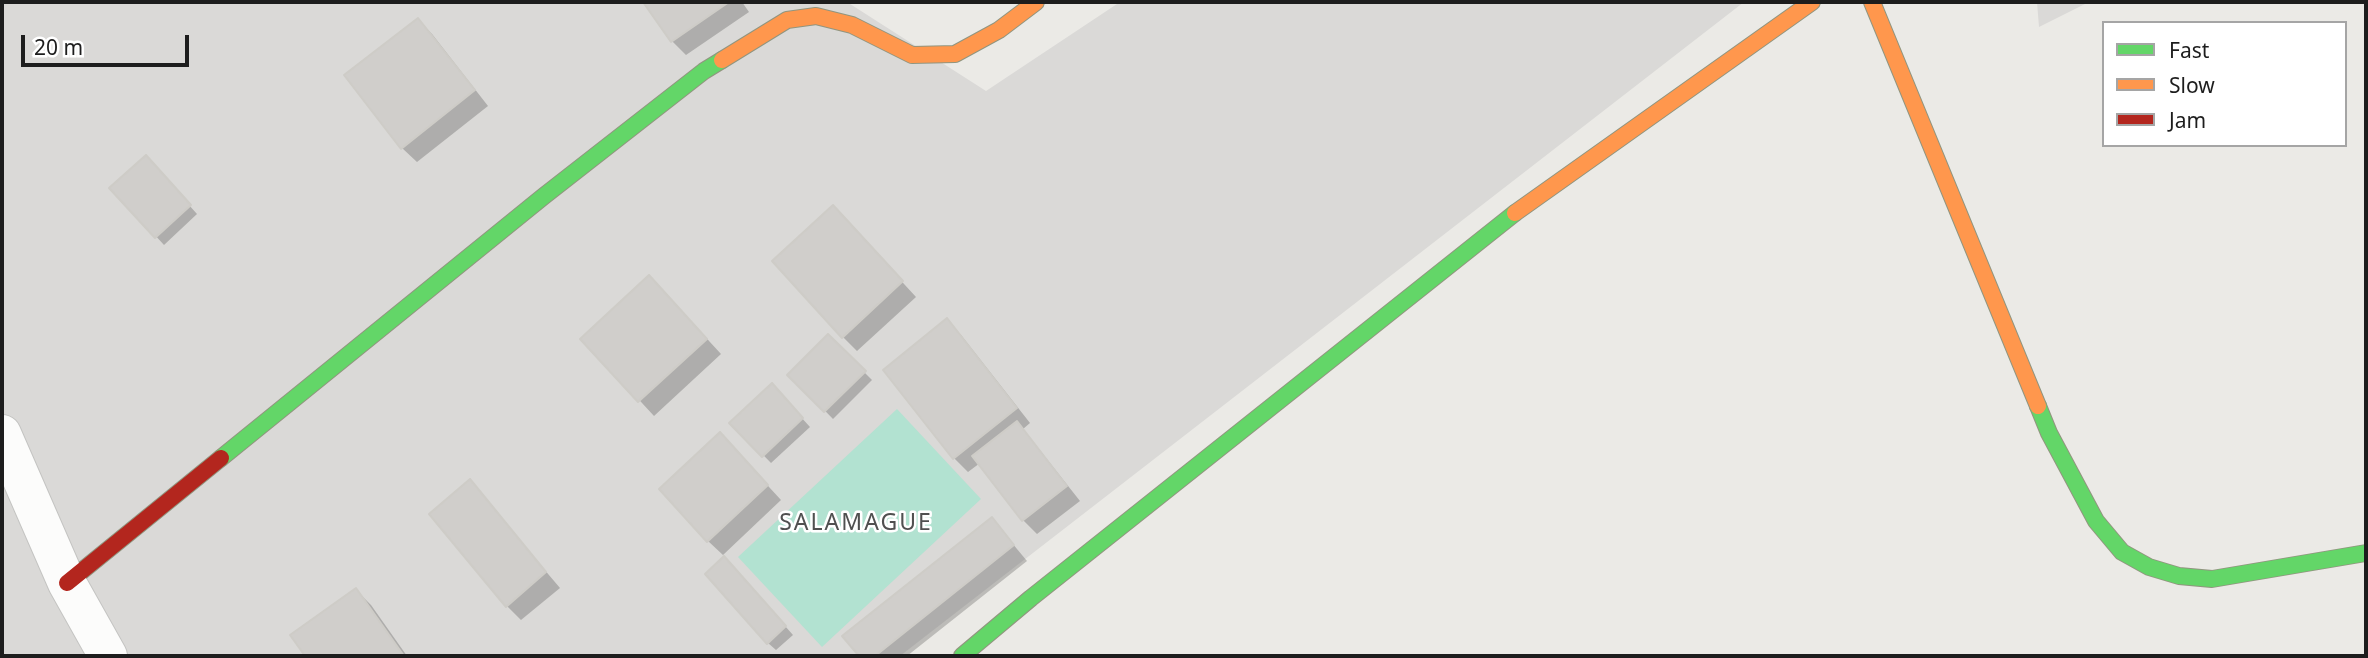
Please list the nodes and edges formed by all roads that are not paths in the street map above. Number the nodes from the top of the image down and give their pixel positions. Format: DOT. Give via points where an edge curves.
graph roads {
  1 [pos="1036,2"];
  2 [pos="1812,2"];
  3 [pos="1872,2"];
  4 [pos="2,434"];
  5 [pos="2366,553"];
  6 [pos="67,583"];
  7 [pos="108,656"];
  8 [pos="962,656"];
  1 -- 6 [label="street" via="999,30 955,54 912,55 852,25 817,16 787,20 705,71 555,187"];
  2 -- 8 [label="street" via="1518,210"];
  3 -- 5 [label="street" via="2049,433 2096,521 2122,552 2149,567 2212,579"];
  4 -- 6 [label="street"];
  6 -- 7 [label="street"];
}
